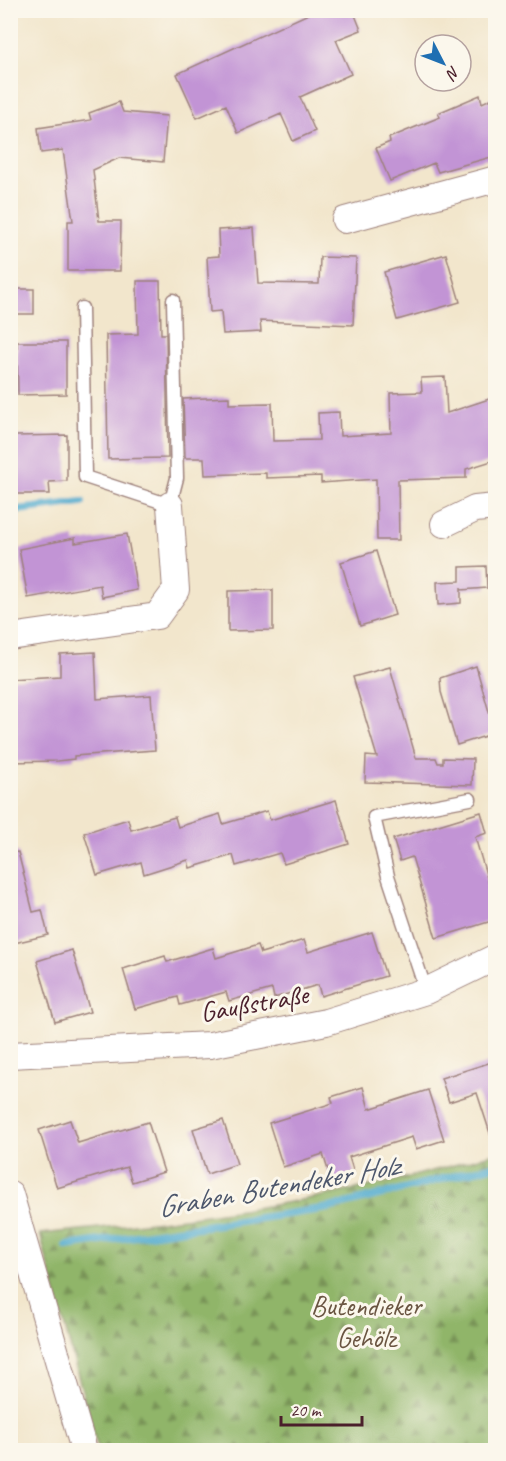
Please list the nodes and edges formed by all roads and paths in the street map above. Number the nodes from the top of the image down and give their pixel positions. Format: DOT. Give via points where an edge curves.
graph roads {
  1 [pos="495,178"];
  2 [pos="345,220"];
  3 [pos="173,300"];
  4 [pos="82,308"];
  5 [pos="170,505"];
  6 [pos="495,507"];
  7 [pos="444,524"];
  8 [pos="10,637"];
  9 [pos="470,799"];
  10 [pos="495,957"];
  11 [pos="426,991"];
  12 [pos="10,1054"];
  13 [pos="10,1194"];
  14 [pos="84,1450"];
  1 -- 2 [label="street"];
  3 -- 5 [label="lane" via="177,478"];
  4 -- 5 [label="lane" via="85,477"];
  5 -- 8 [label="street" via="176,590 157,616"];
  6 -- 7 [label="street" via="475,509"];
  9 -- 11 [label="lane" via="374,817 388,876"];
  10 -- 11 [label="street, Gaußstraße"];
  11 -- 12 [label="street, Gaußstraße" via="326,1022 210,1045"];
  13 -- 14 [label="street"];
}
